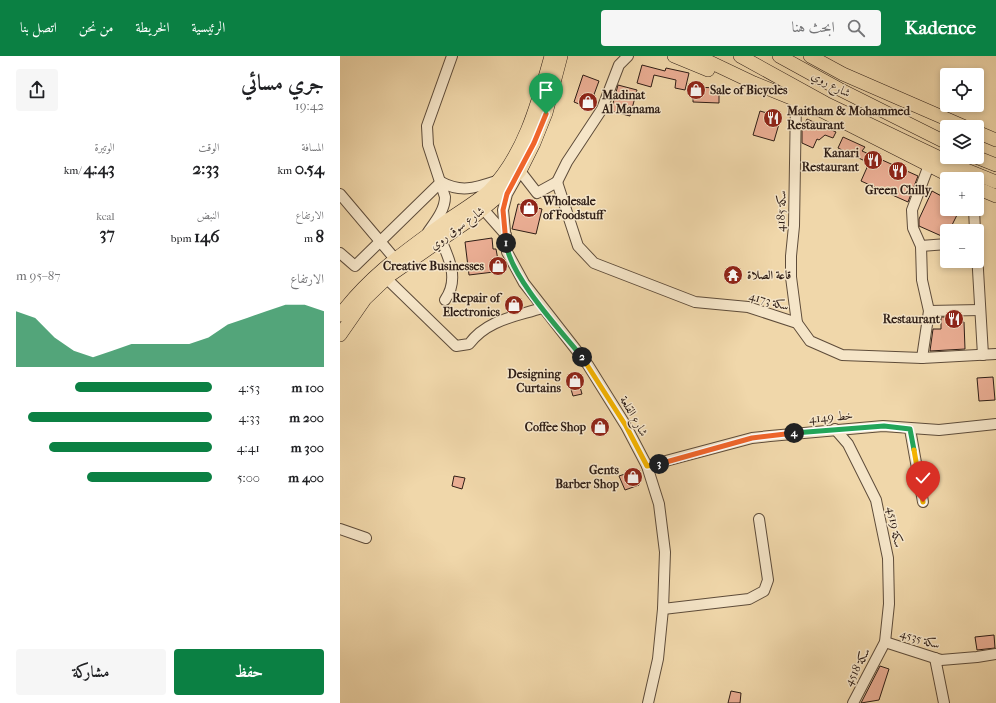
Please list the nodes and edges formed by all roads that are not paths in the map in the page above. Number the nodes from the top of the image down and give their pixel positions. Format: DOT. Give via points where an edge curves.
graph roads {
  1 [pos="452,56"];
  2 [pos="551,56"];
  3 [pos="561,56"];
  4 [pos="628,56"];
  5 [pos="674,56"];
  6 [pos="697,56"];
  7 [pos="740,56"];
  8 [pos="779,56"];
  9 [pos="810,56"];
  10 [pos="754,83"];
  11 [pos="796,100"];
  12 [pos="949,120"];
  13 [pos="984,135"];
  14 [pos="940,140"];
  15 [pos="996,140"];
  16 [pos="984,160"];
  17 [pos="929,165"];
  18 [pos="996,165"];
  19 [pos="520,171"];
  20 [pos="942,172"];
  21 [pos="496,181"];
  22 [pos="441,182"];
  23 [pos="557,182"];
  24 [pos="996,182"];
  25 [pos="984,191"];
  26 [pos="340,194"];
  27 [pos="996,196"];
  28 [pos="483,209"];
  29 [pos="506,235"];
  30 [pos="424,238"];
  31 [pos="441,240"];
  32 [pos="381,241"];
  33 [pos="940,245"];
  34 [pos="921,246"];
  35 [pos="340,253"];
  36 [pos="395,259"];
  37 [pos="978,268"];
  38 [pos="386,279"];
  39 [pos="445,300"];
  40 [pos="542,308"];
  41 [pos="980,310"];
  42 [pos="929,311"];
  43 [pos="341,312"];
  44 [pos="797,323"];
  45 [pos="340,335"];
  46 [pos="996,354"];
  47 [pos="983,355"];
  48 [pos="922,358"];
  49 [pos="996,424"];
  50 [pos="835,429"];
  51 [pos="910,429"];
  52 [pos="647,466"];
  53 [pos="923,502"];
  54 [pos="759,520"];
  55 [pos="340,529"];
  56 [pos="366,538"];
  57 [pos="663,609"];
  58 [pos="885,642"];
  59 [pos="996,654"];
  60 [pos="935,658"];
  61 [pos="648,703"];
  62 [pos="853,703"];
  63 [pos="944,703"];
  1 -- 22 [label="street" via="427,126 428,145"];
  2 -- 21 [label="main road, شارع سوق روي" via="535,113 507,167"];
  3 -- 19 [label="main road, شارع سوق روي" via="546,114"];
  4 -- 23 [label="street" via="619,65 602,109"];
  5 -- 10 [label="main road" via="728,78"];
  6 -- 10 [label="main road"];
  7 -- 24 [label="main road, شارع روي" via="825,103"];
  8 -- 14 [label="main road, شارع روي"];
  9 -- 12 [label="main road" via="843,74"];
  10 -- 11 [label="main road"];
  11 -- 17 [label="main road"];
  11 -- 44 [label="street, سكة 4185" via="791,263"];
  13 -- 15 [label="main road"];
  16 -- 18 [label="main road"];
  17 -- 20 [label="main road"];
  17 -- 34 [label="street" via="912,210 913,228"];
  19 -- 23 [label="street" via="537,193"];
  19 -- 28 [label="main road, شارع سوق روي"];
  19 -- 29 [label="street, شارع القلعة" via="507,194 503,210"];
  21 -- 22 [label="street" via="459,190"];
  21 -- 30 [label="main road, شارع سوق روي" via="487,192"];
  22 -- 30 [label="street" via="445,202 439,217"];
  22 -- 32 [label="street"];
  23 -- 44 [label="street, سكة 4173" via="578,246 594,263 695,302 748,307"];
  25 -- 27 [label="main road"];
  26 -- 32 [label="street"];
  28 -- 29 [label="street"];
  28 -- 31 [label="main road, شارع سوق روي"];
  29 -- 40 [label="street, شارع القلعة" via="507,252 524,283"];
  30 -- 36 [label="main road, شارع سوق روي"];
  31 -- 38 [label="main road, شارع سوق روي"];
  31 -- 39 [label="street" via="453,275 452,287"];
  32 -- 35 [label="street" via="354,266"];
  32 -- 36 [label="street"];
  33 -- 34 [label="street"];
  34 -- 42 [label="street" via="922,280"];
  36 -- 43 [label="main road, شارع سوق روي" via="359,290"];
  37 -- 41 [label="street"];
  38 -- 40 [label="street" via="456,346 469,344 489,325"];
  38 -- 45 [label="main road, شارع سوق روي" via="365,300"];
  40 -- 52 [label="street, شارع القلعة" via="588,365 626,426"];
  41 -- 42 [label="street"];
  41 -- 47 [label="street"];
  42 -- 48 [label="street"];
  44 -- 48 [label="street, سكة 4173" via="810,341 842,355"];
  46 -- 47 [label="street, سكة 4173"];
  47 -- 48 [label="street, سكة 4173"];
  49 -- 51 [label="street, 4149 خط" via="939,430"];
  50 -- 51 [label="street, 4149 خط" via="884,426"];
  50 -- 52 [label="street, 4149 خط" via="752,438"];
  50 -- 58 [label="street, سكة 4519" via="848,444 876,500 888,558 889,604"];
  51 -- 53 [label="street"];
  52 -- 57 [label="street, شارع القلعة" via="659,504 665,552"];
  54 -- 57 [label="street" via="768,580 764,591 749,599"];
  55 -- 56 [label="street"];
  57 -- 61 [label="street, شارع القلعة" via="658,659"];
  58 -- 60 [label="street, سكة 4535"];
  58 -- 62 [label="street, سكة 4518"];
  59 -- 60 [label="street, سكة 4535" via="941,660"];
  60 -- 63 [label="street"];
}
